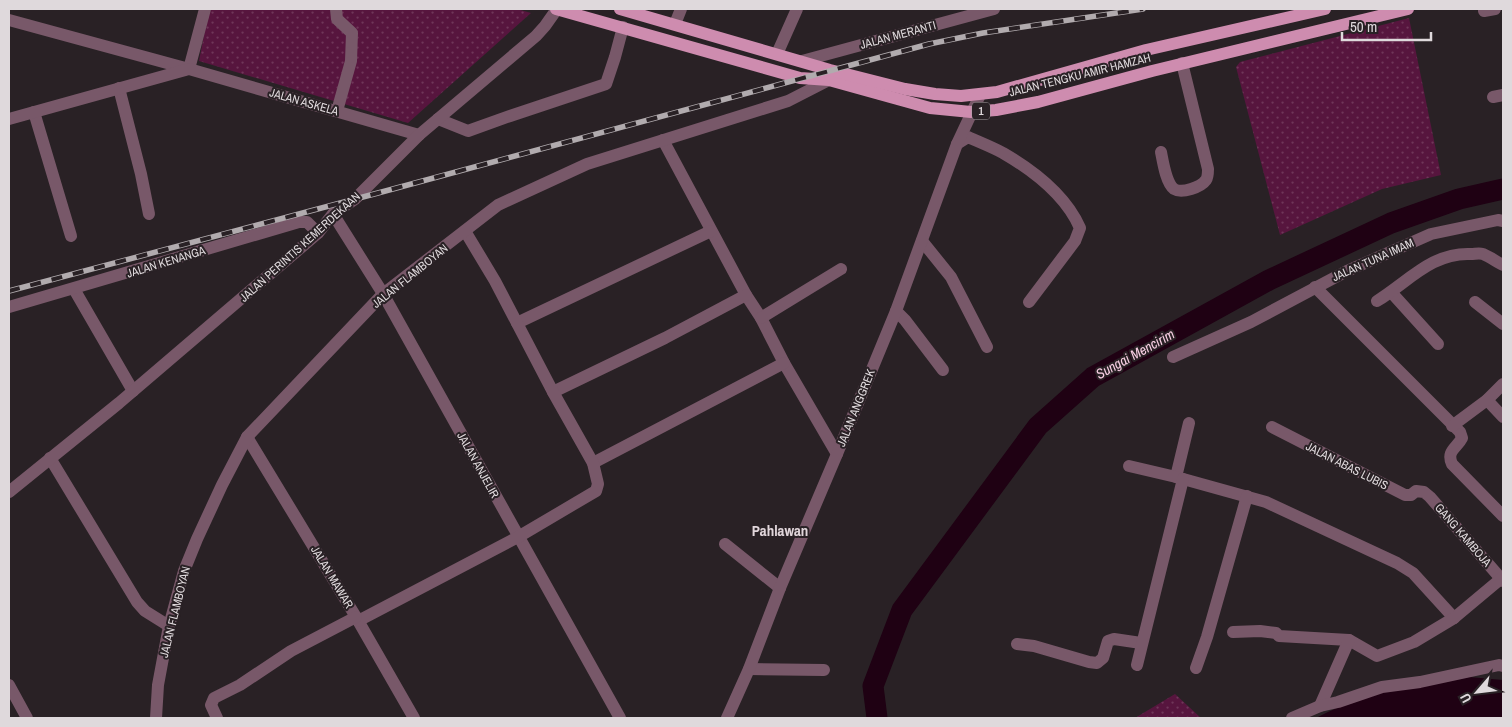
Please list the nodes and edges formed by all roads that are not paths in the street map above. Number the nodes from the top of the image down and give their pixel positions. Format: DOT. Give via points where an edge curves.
graph roads {
  1 [pos="205,9"];
  2 [pos="336,9"];
  3 [pos="556,9"];
  4 [pos="620,9"];
  5 [pos="681,9"];
  6 [pos="797,9"];
  7 [pos="994,9"];
  8 [pos="1326,9"];
  9 [pos="1408,9"];
  10 [pos="9,20"];
  11 [pos="675,24"];
  12 [pos="623,27"];
  13 [pos="776,54"];
  14 [pos="802,61"];
  15 [pos="1182,63"];
  16 [pos="188,69"];
  17 [pos="829,80"];
  18 [pos="119,88"];
  19 [pos="980,95"];
  20 [pos="337,111"];
  21 [pos="34,112"];
  22 [pos="971,112"];
  23 [pos="9,119"];
  24 [pos="438,119"];
  25 [pos="419,135"];
  26 [pos="663,140"];
  27 [pos="957,144"];
  28 [pos="1161,152"];
  29 [pos="149,214"];
  30 [pos="333,214"];
  31 [pos="1503,221"];
  32 [pos="465,230"];
  33 [pos="711,230"];
  34 [pos="318,233"];
  35 [pos="71,236"];
  36 [pos="922,241"];
  37 [pos="1503,265"];
  38 [pos="841,269"];
  39 [pos="1315,287"];
  40 [pos="74,289"];
  41 [pos="1391,292"];
  42 [pos="383,294"];
  43 [pos="746,296"];
  44 [pos="1377,301"];
  45 [pos="1029,302"];
  46 [pos="1475,302"];
  47 [pos="9,307"];
  48 [pos="896,311"];
  49 [pos="761,318"];
  50 [pos="517,323"];
  51 [pos="1503,324"];
  52 [pos="1438,344"];
  53 [pos="987,347"];
  54 [pos="1173,357"];
  55 [pos="784,362"];
  56 [pos="943,370"];
  57 [pos="1503,384"];
  58 [pos="133,391"];
  59 [pos="553,392"];
  60 [pos="1486,400"];
  61 [pos="1503,417"];
  62 [pos="1189,423"];
  63 [pos="1452,426"];
  64 [pos="1272,427"];
  65 [pos="247,436"];
  66 [pos="837,454"];
  67 [pos="50,458"];
  68 [pos="593,463"];
  69 [pos="1129,466"];
  70 [pos="1180,478"];
  71 [pos="9,492"];
  72 [pos="1424,492"];
  73 [pos="1247,496"];
  74 [pos="1503,516"];
  75 [pos="518,537"];
  76 [pos="725,544"];
  77 [pos="1503,579"];
  78 [pos="780,588"];
  79 [pos="1454,618"];
  80 [pos="357,619"];
  81 [pos="169,626"];
  82 [pos="1233,632"];
  83 [pos="1349,640"];
  84 [pos="1141,643"];
  85 [pos="1017,644"];
  86 [pos="1136,665"];
  87 [pos="1503,666"];
  88 [pos="1196,668"];
  89 [pos="749,669"];
  90 [pos="824,670"];
  91 [pos="9,685"];
  92 [pos="1320,706"];
  93 [pos="27,718"];
  94 [pos="156,718"];
  95 [pos="217,718"];
  96 [pos="414,718"];
  97 [pos="620,718"];
  98 [pos="727,718"];
  99 [pos="1292,718"];
  1 -- 16 [label="street"];
  2 -- 20 [label="street" via="337,19 352,32 351,61"];
  3 -- 12 [label="main road, JALAN TENGKU AMIR HAMZAH / 1"];
  3 -- 24 [label="street, JALAN PERINTIS KEMERDEKAAN" via="536,36"];
  4 -- 11 [label="main road, JALAN TENGKU AMIR HAMZAH / 1"];
  5 -- 11 [label="street"];
  6 -- 13 [label="street"];
  7 -- 14 [label="street, JALAN MERANTI"];
  8 -- 19 [label="main road, JALAN TENGKU AMIR HAMZAH / 1" via="1146,50"];
  9 -- 15 [label="main road, JALAN TENGKU AMIR HAMZAH / 1"];
  10 -- 16 [label="street, JALAN ASKELA"];
  11 -- 13 [label="main road, JALAN TENGKU AMIR HAMZAH / 1"];
  12 -- 17 [label="main road, JALAN TENGKU AMIR HAMZAH / 1" via="800,78"];
  12 -- 24 [label="street" via="606,84 468,132"];
  13 -- 14 [label="main road, JALAN TENGKU AMIR HAMZAH / 1"];
  14 -- 19 [label="main road, JALAN TENGKU AMIR HAMZAH / 1" via="905,89 935,94"];
  15 -- 22 [label="main road, JALAN TENGKU AMIR HAMZAH / 1" via="1038,102"];
  15 -- 28 [label="street" via="1208,169 1206,181 1187,190 1174,189 1169,183"];
  16 -- 18 [label="street"];
  16 -- 20 [label="street, JALAN ASKELA"];
  17 -- 22 [label="main road, JALAN TENGKU AMIR HAMZAH / 1" via="930,108"];
  17 -- 26 [label="street, JALAN FLAMBOYAN" via="788,101"];
  18 -- 21 [label="street"];
  18 -- 29 [label="street"];
  19 -- 22 [label="street, JALAN ANGGREK"];
  20 -- 25 [label="street, JALAN ASKELA"];
  21 -- 23 [label="street"];
  21 -- 35 [label="street"];
  22 -- 27 [label="street, JALAN ANGGREK"];
  24 -- 25 [label="street, JALAN PERINTIS KEMERDEKAAN"];
  25 -- 30 [label="street, JALAN PERINTIS KEMERDEKAAN" via="355,199"];
  26 -- 32 [label="street, JALAN FLAMBOYAN" via="587,164 498,204"];
  26 -- 33 [label="street"];
  27 -- 36 [label="street, JALAN ANGGREK"];
  27 -- 45 [label="street" via="968,137 1003,152 1036,174 1065,203 1078,223 1080,228 1076,241"];
  30 -- 34 [label="street, JALAN PERINTIS KEMERDEKAAN"];
  30 -- 42 [label="street, JALAN ANJELIR"];
  31 -- 39 [label="street, JALAN TUNA IMAM" via="1431,234"];
  32 -- 42 [label="street, JALAN FLAMBOYAN"];
  32 -- 50 [label="street"];
  33 -- 43 [label="street"];
  33 -- 50 [label="street"];
  34 -- 40 [label="street, JALAN KENANGA" via="307,222 299,222"];
  34 -- 58 [label="street, JALAN PERINTIS KEMERDEKAAN"];
  36 -- 48 [label="street, JALAN ANGGREK"];
  36 -- 53 [label="street" via="951,277"];
  37 -- 41 [label="street" via="1482,254 1446,256 1431,262"];
  38 -- 49 [label="street"];
  39 -- 54 [label="street, JALAN TUNA IMAM" via="1251,322"];
  39 -- 63 [label="street"];
  40 -- 47 [label="street, JALAN KENANGA"];
  40 -- 58 [label="street"];
  41 -- 44 [label="street"];
  41 -- 52 [label="street"];
  42 -- 65 [label="street, JALAN FLAMBOYAN"];
  42 -- 75 [label="street, JALAN ANJELIR"];
  43 -- 49 [label="street"];
  43 -- 59 [label="street"];
  46 -- 51 [label="street"];
  48 -- 56 [label="street"];
  48 -- 66 [label="street, JALAN ANGGREK"];
  49 -- 55 [label="street"];
  50 -- 59 [label="street"];
  55 -- 66 [label="street"];
  55 -- 68 [label="street"];
  57 -- 60 [label="street"];
  58 -- 67 [label="street, JALAN PERINTIS KEMERDEKAAN"];
  59 -- 68 [label="street"];
  60 -- 61 [label="street"];
  60 -- 63 [label="street"];
  62 -- 70 [label="street"];
  63 -- 74 [label="street" via="1462,438 1450,454 1452,464"];
  64 -- 72 [label="street, JALAN ABAS LUBIS" via="1405,494"];
  65 -- 80 [label="street, JALAN MAWAR"];
  65 -- 81 [label="street, JALAN FLAMBOYAN" via="197,539 184,571"];
  66 -- 78 [label="street, JALAN ANGGREK"];
  67 -- 71 [label="street, JALAN PERINTIS KEMERDEKAAN"];
  67 -- 81 [label="street" via="137,602"];
  68 -- 75 [label="street" via="598,484 596,491"];
  69 -- 70 [label="street"];
  70 -- 73 [label="street"];
  70 -- 84 [label="street"];
  72 -- 77 [label="street, GANG KAMBOJA"];
  73 -- 79 [label="street" via="1397,562 1413,573"];
  73 -- 88 [label="street"];
  75 -- 80 [label="street"];
  75 -- 97 [label="street, JALAN ANJELIR"];
  76 -- 78 [label="street"];
  77 -- 79 [label="street"];
  78 -- 89 [label="street, JALAN ANGGREK"];
  79 -- 83 [label="street" via="1414,642 1378,656"];
  80 -- 95 [label="street" via="291,651 214,698 211,705"];
  80 -- 96 [label="street, JALAN MAWAR"];
  81 -- 94 [label="street, JALAN FLAMBOYAN" via="158,685"];
  82 -- 83 [label="street" via="1260,631 1279,636"];
  83 -- 92 [label="street"];
  84 -- 85 [label="street" via="1108,641 1103,658 1097,663"];
  84 -- 86 [label="street"];
  87 -- 92 [label="street" via="1382,687"];
  89 -- 90 [label="street"];
  89 -- 98 [label="street, JALAN ANGGREK"];
  91 -- 93 [label="street"];
  92 -- 99 [label="street"];
}
